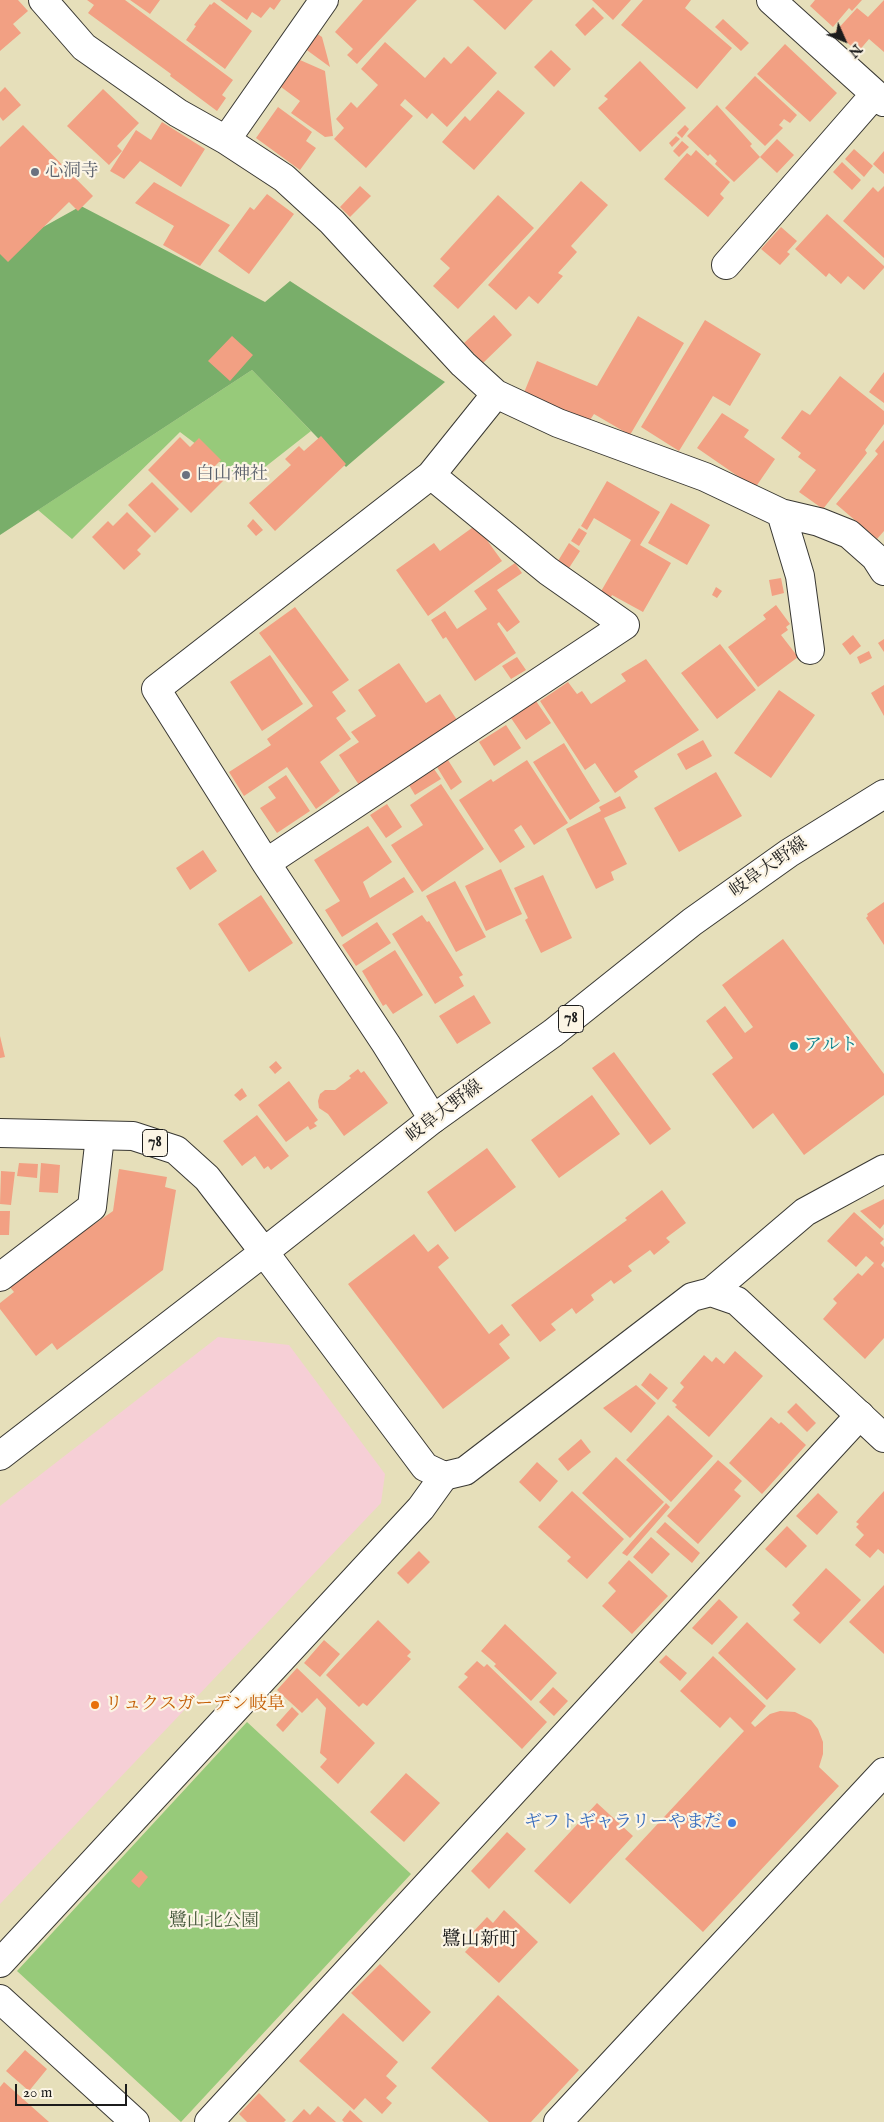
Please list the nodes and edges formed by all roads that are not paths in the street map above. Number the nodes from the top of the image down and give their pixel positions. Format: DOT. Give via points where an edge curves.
graph roads {
  1 [pos="43,0"];
  2 [pos="324,0"];
  3 [pos="771,0"];
  4 [pos="879,98"];
  5 [pos="226,140"];
  6 [pos="726,265"];
  7 [pos="496,394"];
  8 [pos="431,475"];
  9 [pos="781,513"];
  10 [pos="884,571"];
  11 [pos="810,650"];
  12 [pos="884,794"];
  13 [pos="266,863"];
  14 [pos="433,1119"];
  15 [pos="0,1133"];
  16 [pos="100,1136"];
  17 [pos="884,1169"];
  18 [pos="264,1252"];
  19 [pos="0,1277"];
  20 [pos="710,1292"];
  21 [pos="860,1415"];
  22 [pos="884,1438"];
  23 [pos="0,1455"];
  24 [pos="444,1476"];
  25 [pos="884,1772"];
  26 [pos="0,1963"];
  27 [pos="0,1999"];
  28 [pos="135,2122"];
  29 [pos="209,2122"];
  30 [pos="558,2122"];
  1 -- 5 [label="street" via="84,47 178,113"];
  2 -- 5 [label="street"];
  3 -- 4 [label="street"];
  4 -- 6 [label="street"];
  5 -- 7 [label="street" via="284,178 332,222 463,364"];
  7 -- 8 [label="street"];
  7 -- 9 [label="street" via="558,423 705,477"];
  8 -- 13 [label="street" via="156,689"];
  8 -- 13 [label="street" via="548,571 625,625"];
  9 -- 10 [label="street" via="819,522 849,534 875,557"];
  9 -- 11 [label="street" via="800,576"];
  12 -- 14 [label="street, 岐阜大野線 / 78" via="789,853 700,916 552,1033"];
  13 -- 14 [label="street"];
  14 -- 18 [label="street, 岐阜大野線 / 78"];
  15 -- 16 [label="street, 78"];
  16 -- 18 [label="street, 78" via="133,1136 176,1150 207,1178"];
  16 -- 19 [label="street" via="92,1207"];
  17 -- 20 [label="street" via="805,1212"];
  18 -- 23 [label="street, 岐阜大野線"];
  18 -- 24 [label="street" via="425,1467"];
  20 -- 21 [label="street" via="737,1301"];
  20 -- 24 [label="street" via="692,1297 464,1471"];
  21 -- 22 [label="street"];
  21 -- 29 [label="street"];
  24 -- 26 [label="street" via="421,1508"];
  25 -- 30 [label="street"];
  27 -- 28 [label="street"];
}
